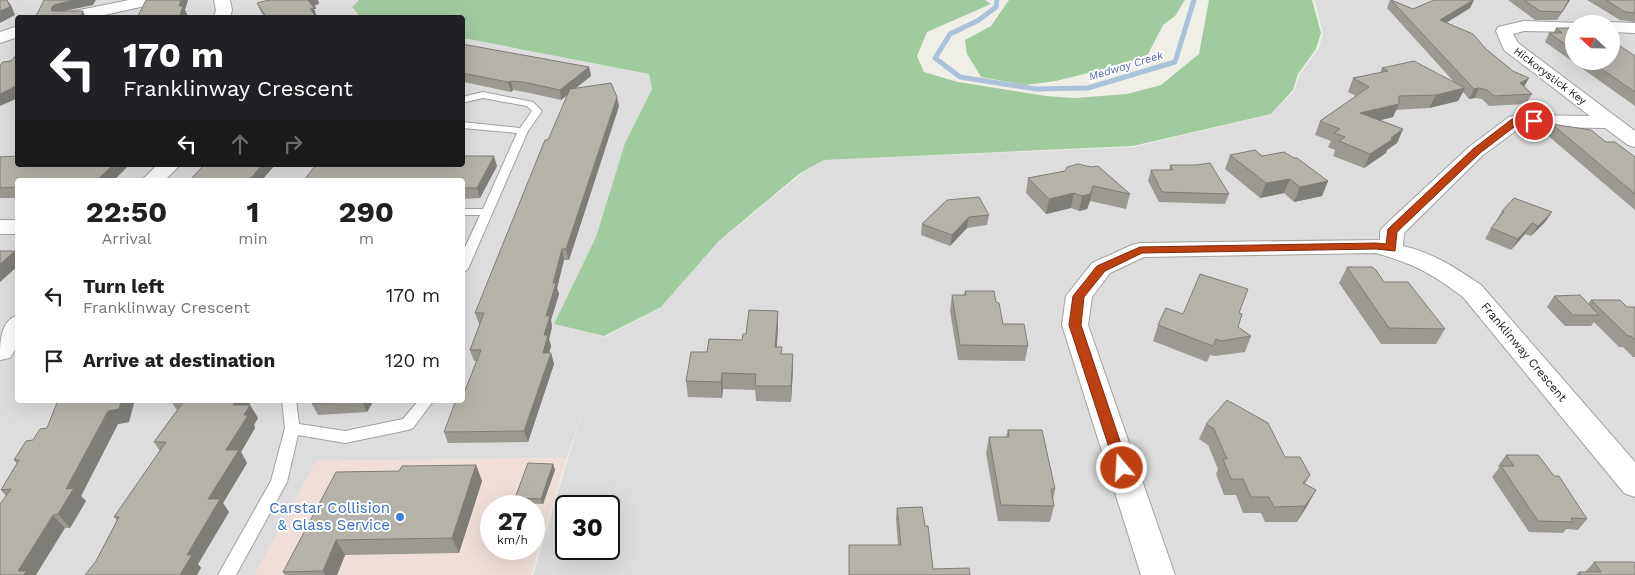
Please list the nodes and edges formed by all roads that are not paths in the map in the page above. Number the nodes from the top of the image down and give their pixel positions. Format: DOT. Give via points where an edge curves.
graph roads {
  1 [pos="152,0"];
  2 [pos="222,0"];
  3 [pos="80,15"];
  4 [pos="223,15"];
  5 [pos="1565,27"];
  6 [pos="1620,27"];
  7 [pos="1635,28"];
  8 [pos="15,32"];
  9 [pos="0,38"];
  10 [pos="465,99"];
  11 [pos="1610,122"];
  12 [pos="465,125"];
  13 [pos="524,131"];
  14 [pos="1635,141"];
  15 [pos="166,167"];
  16 [pos="155,178"];
  17 [pos="465,212"];
  18 [pos="487,212"];
  19 [pos="0,227"];
  20 [pos="15,227"];
  21 [pos="1391,248"];
  22 [pos="465,262"];
  23 [pos="15,328"];
  24 [pos="0,351"];
  25 [pos="289,403"];
  26 [pos="425,403"];
  27 [pos="292,428"];
  28 [pos="1635,484"];
  29 [pos="227,575"];
  30 [pos="1158,575"];
  1 -- 3 [label="street"];
  2 -- 4 [label="street"];
  5 -- 11 [label="street, Hickorystick Key" via="1524,26 1504,31 1510,46"];
  6 -- 7 [label="street"];
  8 -- 9 [label="street"];
  10 -- 13 [label="lane" via="483,95 530,104 537,111"];
  11 -- 14 [label="street, Hickorystick Key"];
  11 -- 21 [label="street" via="1516,121 1476,151 1392,232"];
  12 -- 13 [label="lane"];
  13 -- 18 [label="lane"];
  15 -- 16 [label="street"];
  17 -- 18 [label="lane"];
  18 -- 22 [label="lane"];
  19 -- 20 [label="street"];
  21 -- 28 [label="street, Franklinway Crescent" via="1441,269 1472,291"];
  21 -- 30 [label="street, Franklinway Crescent" via="1140,250 1101,268 1079,296 1075,325"];
  23 -- 24 [label="street"];
  25 -- 27 [label="lane"];
  26 -- 27 [label="lane" via="408,424 345,438"];
  27 -- 29 [label="lane" via="279,482"];
}
